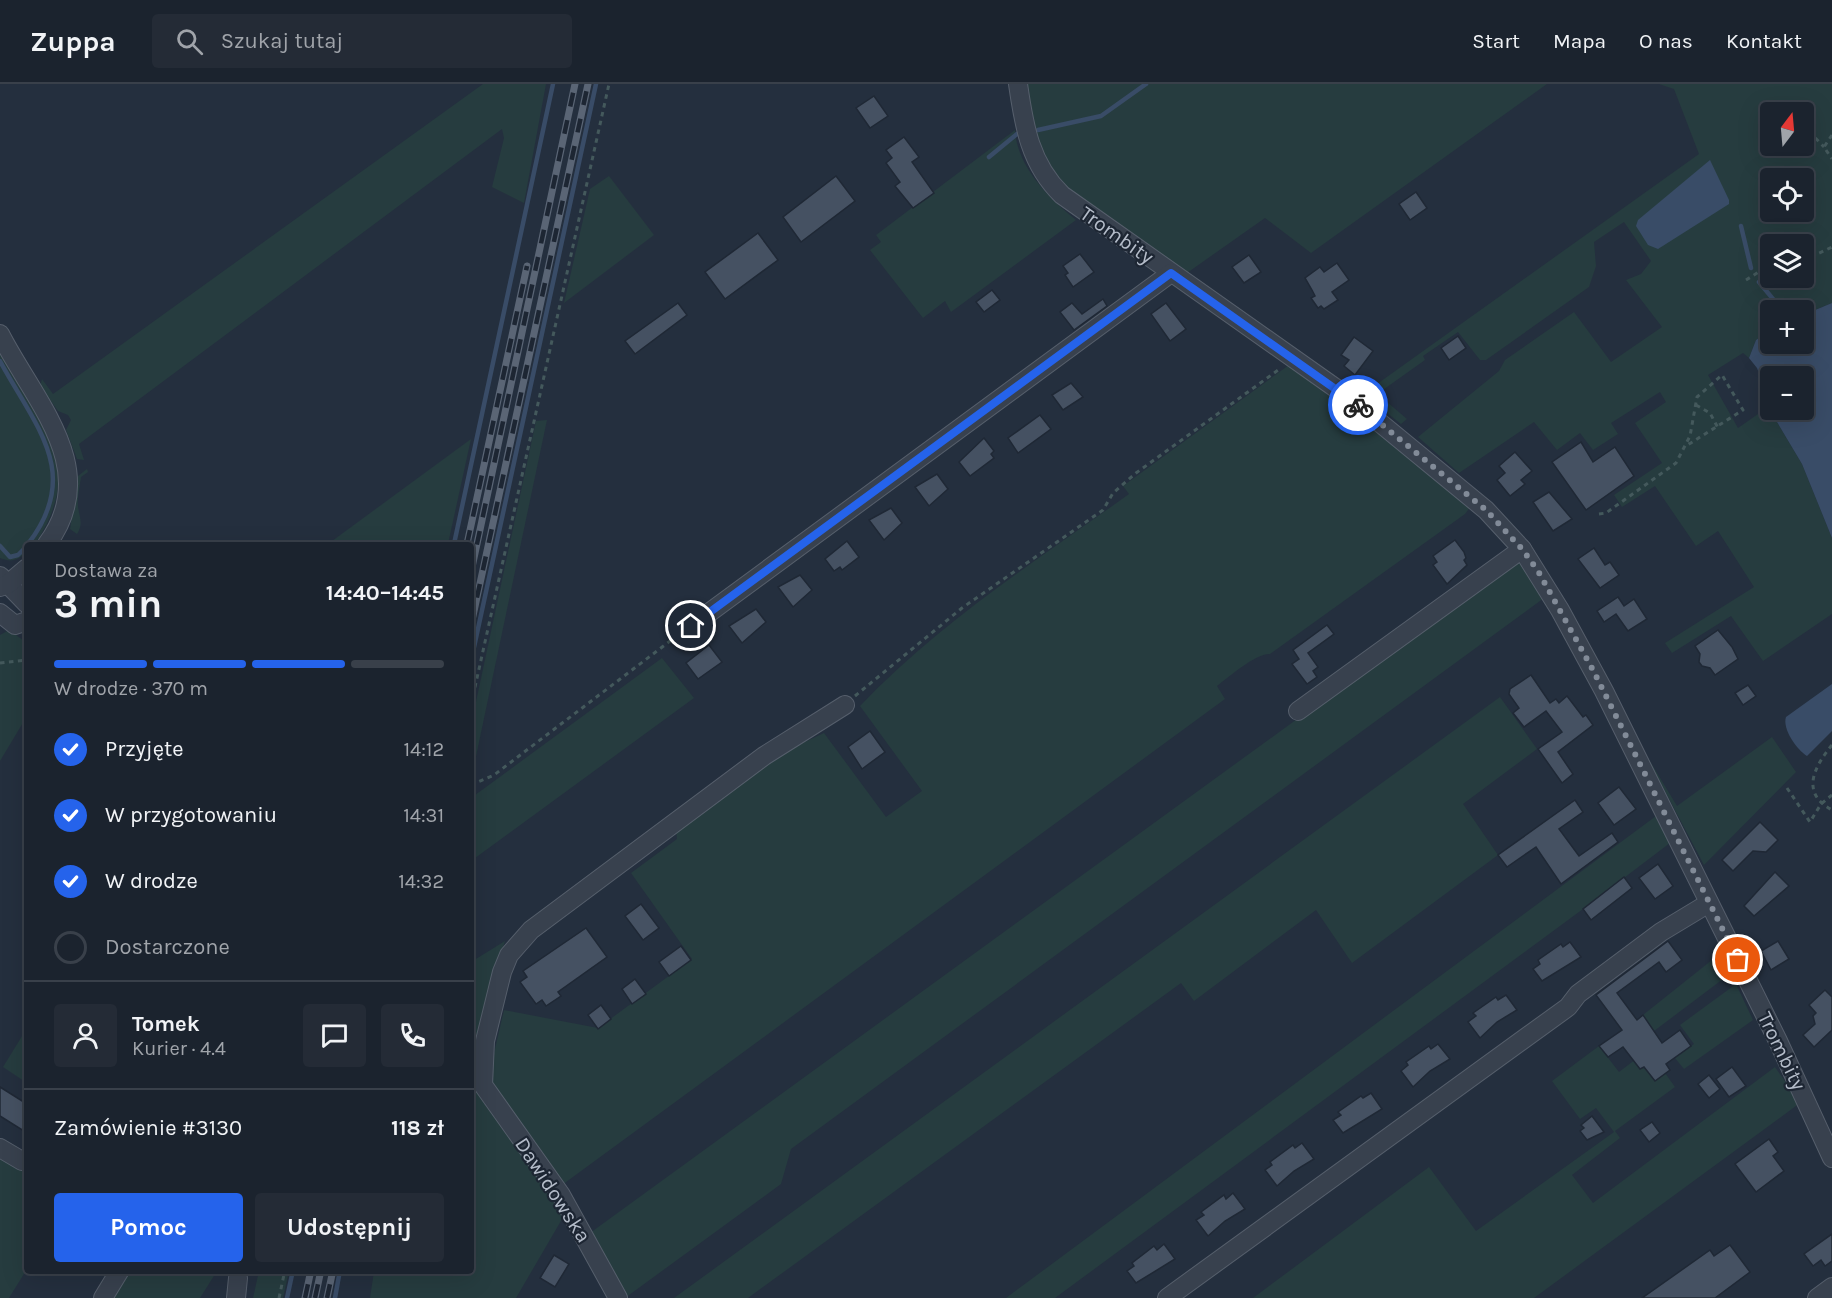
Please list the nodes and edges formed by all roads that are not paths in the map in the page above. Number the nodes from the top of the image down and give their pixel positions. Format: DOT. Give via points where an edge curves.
graph roads {
  1 [pos="1018,84"];
  2 [pos="1171,273"];
  3 [pos="0,334"];
  4 [pos="48,542"];
  5 [pos="1522,549"];
  6 [pos="24,570"];
  7 [pos="3,582"];
  8 [pos="24,601"];
  9 [pos="0,613"];
  10 [pos="24,624"];
  11 [pos="691,626"];
  12 [pos="845,705"];
  13 [pos="1298,711"];
  14 [pos="1709,903"];
  15 [pos="0,1148"];
  16 [pos="1832,1158"];
  17 [pos="21,1161"];
  18 [pos="118,1274"];
  19 [pos="238,1278"];
  20 [pos="1832,1287"];
  21 [pos="103,1298"];
  22 [pos="236,1298"];
  23 [pos="618,1298"];
  24 [pos="1167,1298"];
  25 [pos="1818,1298"];
  1 -- 2 [label="street, Trombity" via="1023,125 1040,170 1050,183 1078,208"];
  2 -- 5 [label="street, Trombity" via="1351,399 1486,510"];
  2 -- 11 [label="street"];
  3 -- 4 [label="street" via="49,419 68,468 67,506"];
  5 -- 13 [label="street"];
  5 -- 14 [label="street, Trombity" via="1593,670"];
  6 -- 7 [label="street"];
  7 -- 8 [label="street"];
  9 -- 10 [label="street" via="15,626"];
  12 -- 23 [label="street, Dawidowska" via="764,756 528,932 509,955 502,972 485,1041 483,1085 561,1195"];
  14 -- 16 [label="street, Trombity"];
  14 -- 24 [label="street" via="1661,932 1578,994 1568,1007"];
  15 -- 17 [label="street"];
  18 -- 21 [label="street"];
  19 -- 22 [label="street"];
  20 -- 25 [label="street"];
}
